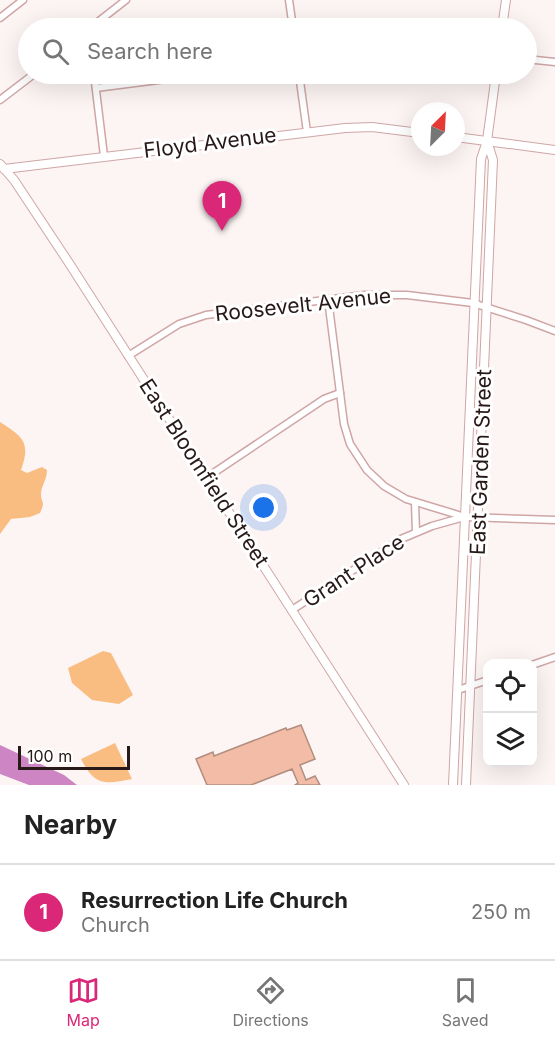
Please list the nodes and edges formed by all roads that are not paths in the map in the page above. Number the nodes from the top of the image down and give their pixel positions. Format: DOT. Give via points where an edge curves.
graph roads {
  1 [pos="23,0"];
  2 [pos="126,0"];
  3 [pos="289,0"];
  4 [pos="506,0"];
  5 [pos="0,18"];
  6 [pos="103,18"];
  7 [pos="292,18"];
  8 [pos="503,18"];
  9 [pos="537,60"];
  10 [pos="555,62"];
  11 [pos="21,84"];
  12 [pos="95,84"];
  13 [pos="127,84"];
  14 [pos="300,84"];
  15 [pos="495,84"];
  16 [pos="96,88"];
  17 [pos="0,100"];
  18 [pos="307,132"];
  19 [pos="411,132"];
  20 [pos="465,138"];
  21 [pos="487,141"];
  22 [pos="555,150"];
  23 [pos="104,156"];
  24 [pos="2,168"];
  25 [pos="328,299"];
  26 [pos="473,303"];
  27 [pos="487,306"];
  28 [pos="555,332"];
  29 [pos="128,357"];
  30 [pos="340,393"];
  31 [pos="206,478"];
  32 [pos="415,503"];
  33 [pos="465,517"];
  34 [pos="478,518"];
  35 [pos="555,520"];
  36 [pos="416,532"];
  37 [pos="292,610"];
  38 [pos="555,657"];
  39 [pos="537,662"];
  40 [pos="483,682"];
  41 [pos="471,686"];
  42 [pos="458,690"];
  43 [pos="404,785"];
  44 [pos="453,785"];
  45 [pos="466,785"];
  1 -- 5 [label="street"];
  2 -- 6 [label="street"];
  3 -- 7 [label="street"];
  4 -- 8 [label="street"];
  9 -- 10 [label="street"];
  11 -- 17 [label="street"];
  12 -- 16 [label="street"];
  13 -- 16 [label="street"];
  14 -- 18 [label="street"];
  15 -- 21 [label="street, East Garden Street"];
  16 -- 23 [label="street"];
  18 -- 19 [label="street, Floyd Avenue" via="372,127"];
  18 -- 23 [label="street, Floyd Avenue"];
  20 -- 21 [label="street"];
  21 -- 22 [label="street"];
  21 -- 26 [label="street, East Garden Street" via="481,159"];
  21 -- 27 [label="street, East Garden Street" via="493,160"];
  23 -- 24 [label="street, Floyd Avenue"];
  24 -- 29 [label="street, East Bloomfield Street" via="69,263"];
  25 -- 26 [label="street, Roosevelt Avenue" via="407,295"];
  25 -- 29 [label="street, Roosevelt Avenue" via="192,319"];
  25 -- 30 [label="street"];
  26 -- 27 [label="street, Roosevelt Avenue"];
  26 -- 33 [label="street, East Garden Street"];
  27 -- 28 [label="street, Roosevelt Avenue"];
  27 -- 34 [label="street, East Garden Street"];
  29 -- 31 [label="street, East Bloomfield Street"];
  30 -- 31 [label="street" via="324,399"];
  30 -- 32 [label="street" via="344,424 358,459 384,486"];
  31 -- 37 [label="street, East Bloomfield Street"];
  32 -- 33 [label="street"];
  32 -- 36 [label="street, Grant Place"];
  33 -- 34 [label="street"];
  33 -- 36 [label="street, Grant Place"];
  33 -- 42 [label="street, East Garden Street"];
  34 -- 35 [label="street"];
  34 -- 41 [label="street, East Garden Street"];
  36 -- 37 [label="street, Grant Place" via="382,549"];
  37 -- 43 [label="street, East Bloomfield Street"];
  38 -- 39 [label="street"];
  40 -- 41 [label="street"];
  41 -- 42 [label="street"];
  41 -- 45 [label="street, East Garden Street"];
  42 -- 44 [label="street, East Garden Street"];
}
